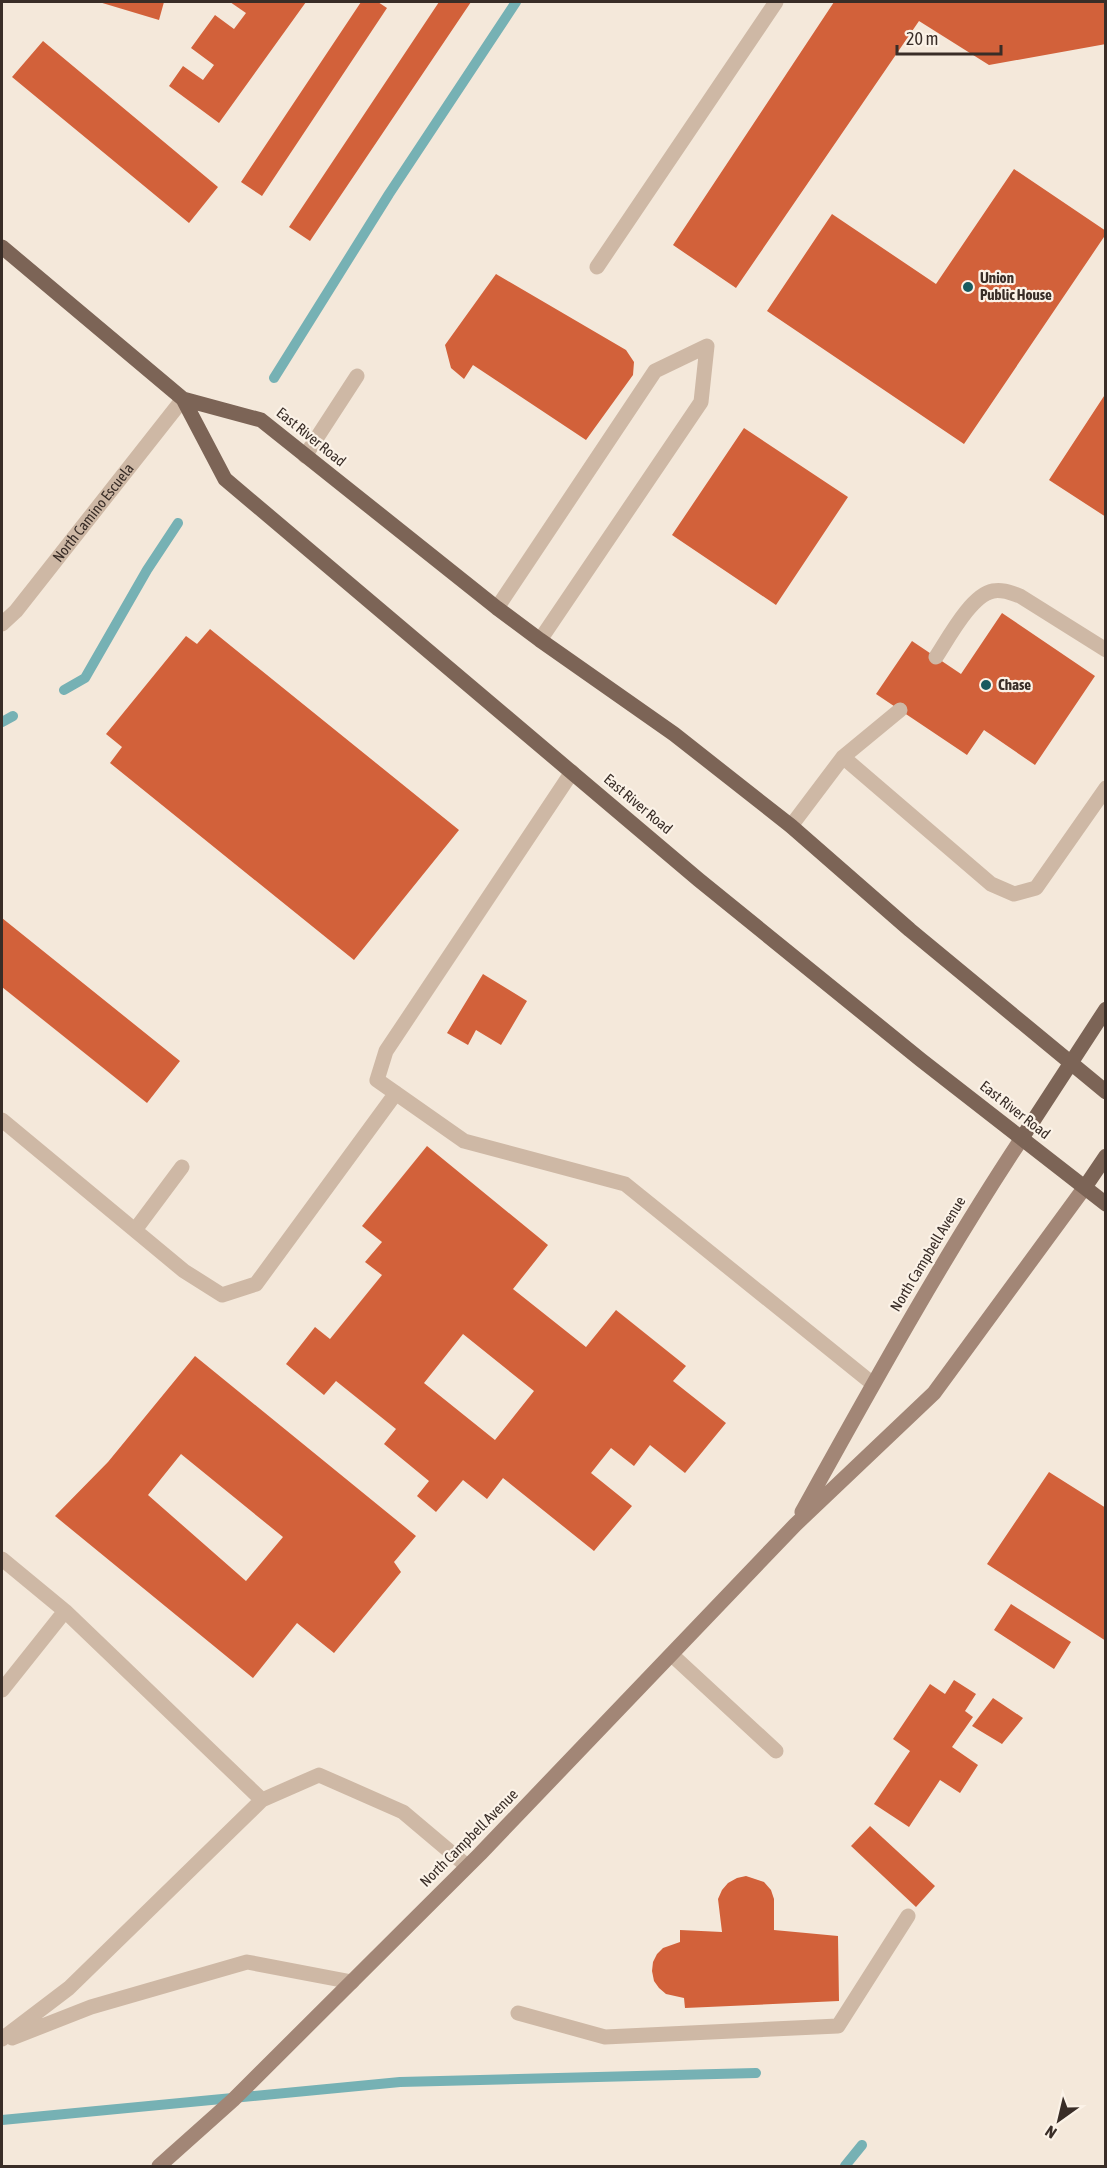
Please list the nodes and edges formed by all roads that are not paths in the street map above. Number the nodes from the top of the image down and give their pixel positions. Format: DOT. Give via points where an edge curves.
graph roads {
  1 [pos="776,2"];
  2 [pos="2,246"];
  3 [pos="597,267"];
  4 [pos="357,376"];
  5 [pos="183,399"];
  6 [pos="305,456"];
  7 [pos="497,608"];
  8 [pos="2,624"];
  9 [pos="540,640"];
  10 [pos="1106,650"];
  11 [pos="936,657"];
  12 [pos="900,710"];
  13 [pos="843,757"];
  14 [pos="572,772"];
  15 [pos="1106,788"];
  16 [pos="790,826"];
  17 [pos="1106,1009"];
  18 [pos="1071,1063"];
  19 [pos="1106,1092"];
  20 [pos="396,1093"];
  21 [pos="2,1120"];
  22 [pos="1022,1138"];
  23 [pos="1106,1156"];
  24 [pos="182,1167"];
  25 [pos="1085,1187"];
  26 [pos="1106,1204"];
  27 [pos="135,1230"];
  28 [pos="873,1384"];
  29 [pos="795,1526"];
  30 [pos="2,1559"];
  31 [pos="65,1611"];
  32 [pos="672,1655"];
  33 [pos="2,1690"];
  34 [pos="776,1750"];
  35 [pos="262,1800"];
  36 [pos="467,1866"];
  37 [pos="908,1916"];
  38 [pos="352,1982"];
  39 [pos="518,2013"];
  40 [pos="2,2040"];
  41 [pos="159,2166"];
  1 -- 3 [label="street"];
  2 -- 5 [label="main road, East River Road"];
  4 -- 6 [label="street"];
  5 -- 6 [label="main road, East River Road" via="261,420"];
  5 -- 8 [label="street, North Camino Escuela"];
  5 -- 14 [label="main road, East River Road" via="225,479"];
  6 -- 7 [label="main road, East River Road"];
  7 -- 9 [label="main road, East River Road"];
  7 -- 9 [label="street" via="655,371 707,346 701,402"];
  9 -- 16 [label="main road, East River Road" via="674,734"];
  10 -- 11 [label="street" via="1005,590 992,591 975,600"];
  12 -- 13 [label="street"];
  13 -- 15 [label="street" via="991,884 1014,894 1036,888"];
  13 -- 16 [label="street"];
  14 -- 20 [label="street" via="386,1051 377,1080"];
  14 -- 22 [label="main road, East River Road" via="912,1053"];
  16 -- 18 [label="main road, East River Road"];
  17 -- 18 [label="main road, North Campbell Avenue"];
  18 -- 19 [label="main road, East River Road"];
  18 -- 22 [label="main road, North Campbell Avenue"];
  20 -- 27 [label="street" via="256,1284 222,1295 184,1271"];
  20 -- 28 [label="street" via="464,1141 625,1184"];
  21 -- 27 [label="street"];
  22 -- 25 [label="main road, East River Road"];
  22 -- 28 [label="main road, North Campbell Avenue"];
  23 -- 25 [label="main road, North Campbell Avenue"];
  24 -- 27 [label="street"];
  25 -- 26 [label="main road, East River Road"];
  25 -- 29 [label="main road, North Campbell Avenue" via="934,1393"];
  28 -- 29 [label="main road, North Campbell Avenue"];
  29 -- 32 [label="main road, North Campbell Avenue"];
  30 -- 31 [label="street"];
  31 -- 33 [label="street"];
  31 -- 35 [label="street"];
  32 -- 34 [label="street"];
  32 -- 36 [label="main road, North Campbell Avenue"];
  35 -- 36 [label="street" via="319,1775 403,1812"];
  35 -- 40 [label="street" via="69,1988"];
  36 -- 38 [label="main road, North Campbell Avenue"];
  37 -- 39 [label="street" via="838,2026 605,2037"];
  38 -- 40 [label="street" via="246,1962 91,2007"];
  38 -- 41 [label="main road, North Campbell Avenue" via="233,2100"];
}
